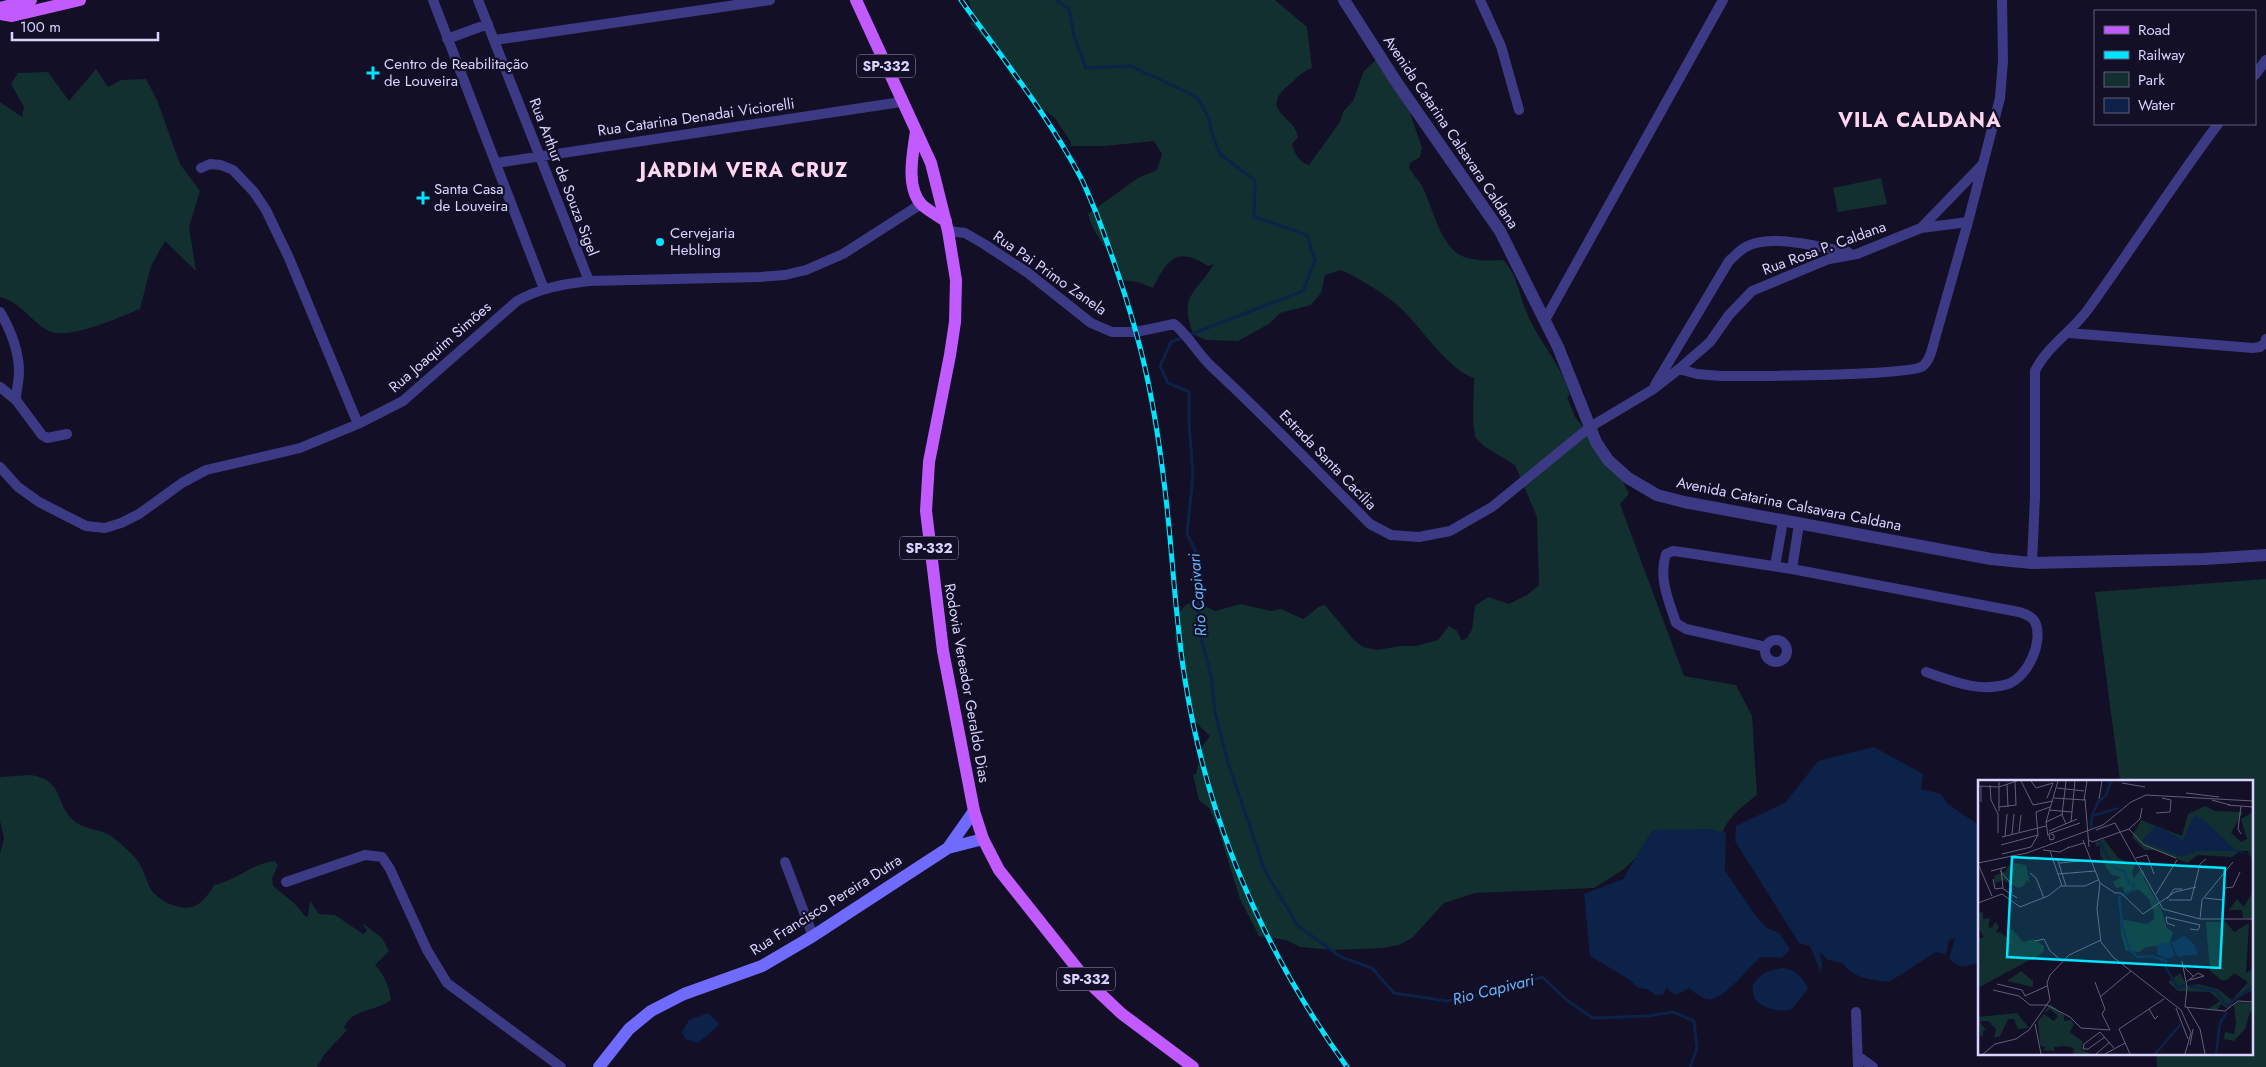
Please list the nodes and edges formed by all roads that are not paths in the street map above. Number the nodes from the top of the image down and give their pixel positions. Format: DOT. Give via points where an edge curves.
graph roads {
  1 [pos="30,0"];
  2 [pos="80,0"];
  3 [pos="433,0"];
  4 [pos="478,0"];
  5 [pos="770,0"];
  6 [pos="856,0"];
  7 [pos="1344,0"];
  8 [pos="1480,0"];
  9 [pos="1723,0"];
  10 [pos="2002,0"];
  11 [pos="0,8"];
  12 [pos="0,14"];
  13 [pos="488,24"];
  14 [pos="448,39"];
  15 [pos="495,40"];
  16 [pos="2266,60"];
  17 [pos="2256,74"];
  18 [pos="901,102"];
  19 [pos="1519,110"];
  20 [pos="2217,125"];
  21 [pos="916,131"];
  22 [pos="540,155"];
  23 [pos="496,163"];
  24 [pos="931,163"];
  25 [pos="1983,164"];
  26 [pos="912,165"];
  27 [pos="201,168"];
  28 [pos="939,192"];
  29 [pos="921,204"];
  30 [pos="1968,222"];
  31 [pos="947,226"];
  32 [pos="1921,228"];
  33 [pos="1856,254"];
  34 [pos="589,281"];
  35 [pos="544,289"];
  36 [pos="0,312"];
  37 [pos="1545,320"];
  38 [pos="1136,332"];
  39 [pos="2069,333"];
  40 [pos="2266,339"];
  41 [pos="1679,369"];
  42 [pos="0,387"];
  43 [pos="1652,390"];
  44 [pos="16,400"];
  45 [pos="358,424"];
  46 [pos="1590,427"];
  47 [pos="67,434"];
  48 [pos="0,467"];
  49 [pos="1783,521"];
  50 [pos="1800,524"];
  51 [pos="2266,555"];
  52 [pos="2032,563"];
  53 [pos="1775,566"];
  54 [pos="1792,569"];
  55 [pos="1766,647"];
  56 [pos="1926,672"];
  57 [pos="974,811"];
  58 [pos="983,839"];
  59 [pos="948,848"];
  60 [pos="785,862"];
  61 [pos="286,882"];
  62 [pos="813,936"];
  63 [pos="1856,1012"];
  64 [pos="1858,1056"];
  65 [pos="561,1067"];
  66 [pos="599,1067"];
  67 [pos="1193,1067"];
  68 [pos="1858,1067"];
  69 [pos="1873,1067"];
  1 -- 11 [label="main road"];
  2 -- 12 [label="main road" via="12,16"];
  3 -- 14 [label="street"];
  4 -- 13 [label="street, Rua Arthur de Souza Sigel"];
  5 -- 15 [label="street"];
  6 -- 18 [label="main road, Rodovia Vereador Geraldo Dias / SP-332"];
  7 -- 37 [label="street, Avenida Catarina Calsavara Caldana" via="1397,83 1500,231"];
  8 -- 19 [label="street" via="1501,46"];
  9 -- 37 [label="street"];
  10 -- 25 [label="street" via="2000,98"];
  13 -- 14 [label="street"];
  13 -- 15 [label="street, Rua Arthur de Souza Sigel"];
  14 -- 23 [label="street"];
  15 -- 22 [label="street, Rua Arthur de Souza Sigel"];
  16 -- 17 [label="street"];
  18 -- 21 [label="main road, Rodovia Vereador Geraldo Dias / SP-332"];
  18 -- 22 [label="street, Rua Catarina Denadai Viciorelli"];
  20 -- 39 [label="street"];
  21 -- 24 [label="main road, Rodovia Vereador Geraldo Dias / SP-332"];
  21 -- 26 [label="main road"];
  22 -- 23 [label="street, Rua Catarina Denadai Viciorelli"];
  22 -- 34 [label="street, Rua Arthur de Souza Sigel"];
  23 -- 35 [label="street"];
  24 -- 26 [label="main road"];
  24 -- 28 [label="main road, Rodovia Vereador Geraldo Dias / SP-332"];
  25 -- 30 [label="street"];
  25 -- 32 [label="street"];
  26 -- 29 [label="main road" via="913,187"];
  27 -- 45 [label="street" via="210,164 233,170 266,210"];
  28 -- 29 [label="main road"];
  28 -- 31 [label="main road, Rodovia Vereador Geraldo Dias / SP-332"];
  29 -- 31 [label="main road"];
  29 -- 34 [label="street, Rua Joaquim Simões" via="843,254 785,275"];
  30 -- 32 [label="street, Rua Rosa P. Caldana"];
  30 -- 41 [label="street" via="1930,356 1922,367 1868,373 1721,376"];
  31 -- 38 [label="street, Rua Pai Primo Zanela" via="984,244 1036,279 1091,323 1112,332"];
  31 -- 57 [label="main road, Rodovia Vereador Geraldo Dias / SP-332" via="957,301 929,462 926,512 942,652"];
  32 -- 33 [label="street, Rua Rosa P. Caldana"];
  33 -- 41 [label="street, Rua Rosa P. Caldana" via="1830,259 1752,291 1710,342"];
  33 -- 43 [label="street" via="1782,242 1752,244 1739,250"];
  34 -- 35 [label="street, Rua Joaquim Simões"];
  35 -- 45 [label="street, Rua Joaquim Simões" via="517,301 403,401"];
  36 -- 44 [label="street" via="16,350 19,372"];
  37 -- 46 [label="street, Avenida Catarina Calsavara Caldana"];
  38 -- 46 [label="street, Estrada Santa Cacília" via="1170,324 1180,329 1197,353 1269,420 1370,524 1391,535 1419,537 1450,531 1492,506"];
  39 -- 40 [label="street" via="2253,348 2266,343"];
  39 -- 52 [label="street" via="2041,357 2035,370"];
  41 -- 43 [label="street, Rua Rosa P. Caldana"];
  42 -- 44 [label="street"];
  43 -- 46 [label="street, Rua Rosa P. Caldana"];
  44 -- 47 [label="street" via="46,438"];
  45 -- 48 [label="street, Rua Joaquim Simões" via="300,448 206,470 139,514 105,528 86,526 39,502 18,487"];
  46 -- 49 [label="street, Avenida Catarina Calsavara Caldana" via="1608,460 1628,478 1657,495"];
  49 -- 50 [label="street, Avenida Catarina Calsavara Caldana"];
  49 -- 53 [label="street"];
  50 -- 52 [label="street, Avenida Catarina Calsavara Caldana" via="1991,559"];
  50 -- 54 [label="street"];
  51 -- 52 [label="street, Avenida Catarina Calsavara Caldana"];
  53 -- 54 [label="street"];
  53 -- 55 [label="street" via="1673,551 1666,554 1662,566 1663,582 1676,623 1681,627"];
  54 -- 56 [label="street" via="2019,612 2034,621 2037,630 2030,666 2008,684 1980,687"];
  57 -- 58 [label="main road, Rodovia Vereador Geraldo Dias / SP-332"];
  57 -- 59 [label="main road, Rua Francisco Pereira Dutra"];
  58 -- 59 [label="main road, Rua Francisco Pereira Dutra"];
  58 -- 67 [label="main road, Rodovia Vereador Geraldo Dias / SP-332" via="999,870 1098,993"];
  59 -- 62 [label="main road, Rua Francisco Pereira Dutra"];
  60 -- 62 [label="street"];
  61 -- 65 [label="street" via="365,855 382,857 427,950 447,983"];
  62 -- 66 [label="main road, Rua Francisco Pereira Dutra" via="762,966 684,994 651,1011 629,1029"];
  63 -- 64 [label="street"];
  64 -- 68 [label="street"];
  64 -- 69 [label="street"];
}
